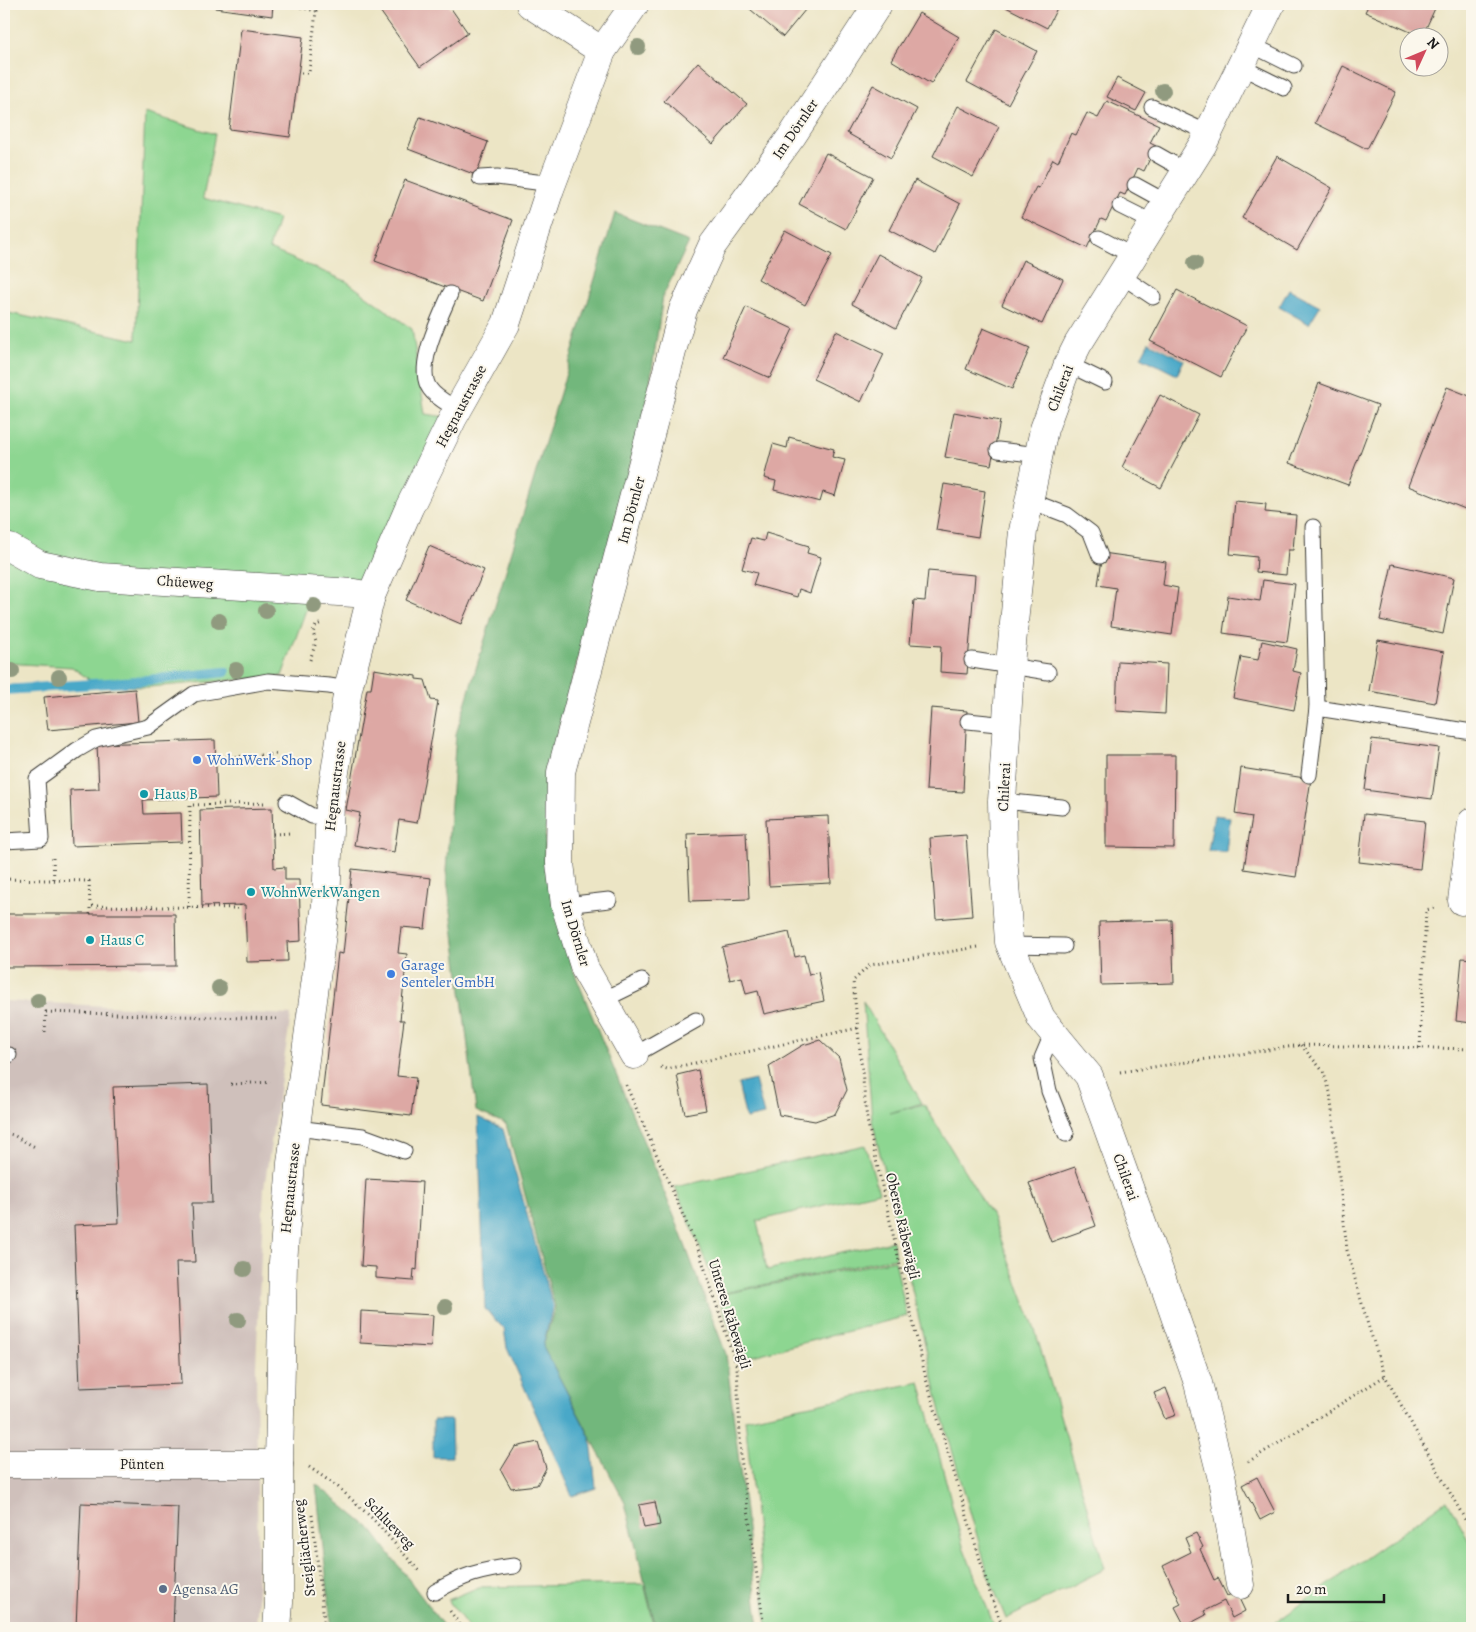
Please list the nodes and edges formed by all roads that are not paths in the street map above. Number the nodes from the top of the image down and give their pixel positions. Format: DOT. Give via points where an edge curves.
graph roads {
  1 [pos="530,4"];
  2 [pos="635,4"];
  3 [pos="878,4"];
  4 [pos="1271,4"];
  5 [pos="602,51"];
  6 [pos="1246,56"];
  7 [pos="1294,66"];
  8 [pos="1284,88"];
  9 [pos="1152,107"];
  10 [pos="1208,133"];
  11 [pos="1156,154"];
  12 [pos="1186,171"];
  13 [pos="480,178"];
  14 [pos="552,184"];
  15 [pos="1135,185"];
  16 [pos="1120,206"];
  17 [pos="1160,212"];
  18 [pos="1099,238"];
  19 [pos="1126,266"];
  20 [pos="450,294"];
  21 [pos="1153,296"];
  22 [pos="1068,364"];
  23 [pos="1105,382"];
  24 [pos="458,410"];
  25 [pos="998,450"];
  26 [pos="1039,455"];
  27 [pos="1028,500"];
  28 [pos="1313,527"];
  29 [pos="4,547"];
  30 [pos="1100,556"];
  31 [pos="371,596"];
  32 [pos="972,660"];
  33 [pos="1010,667"];
  34 [pos="1048,672"];
  35 [pos="348,689"];
  36 [pos="1317,708"];
  37 [pos="968,721"];
  38 [pos="1007,725"];
  39 [pos="1472,732"];
  40 [pos="1310,775"];
  41 [pos="1002,801"];
  42 [pos="287,802"];
  43 [pos="1062,806"];
  44 [pos="329,816"];
  45 [pos="1472,822"];
  46 [pos="4,841"];
  47 [pos="609,900"];
  48 [pos="1462,901"];
  49 [pos="565,905"];
  50 [pos="1009,944"];
  51 [pos="1064,946"];
  52 [pos="642,980"];
  53 [pos="603,1000"];
  54 [pos="696,1020"];
  55 [pos="1052,1032"];
  56 [pos="634,1055"];
  57 [pos="296,1128"];
  58 [pos="1066,1134"];
  59 [pos="404,1151"];
  60 [pos="4,1464"];
  61 [pos="293,1464"];
  62 [pos="514,1566"];
  63 [pos="1240,1585"];
  64 [pos="435,1592"];
  65 [pos="277,1628"];
  1 -- 5 [label="street"];
  2 -- 5 [label="street, Hegnaustrasse"];
  3 -- 49 [label="street, Im Dörnler" via="792,136 712,246 683,310 562,772 560,863"];
  4 -- 6 [label="street, Chilerai"];
  5 -- 14 [label="street, Hegnaustrasse"];
  6 -- 7 [label="lane"];
  6 -- 8 [label="lane"];
  6 -- 10 [label="street, Chilerai"];
  9 -- 10 [label="lane"];
  10 -- 12 [label="street, Chilerai"];
  11 -- 12 [label="lane"];
  12 -- 17 [label="street, Chilerai"];
  13 -- 14 [label="lane" via="497,176"];
  14 -- 24 [label="street, Hegnaustrasse" via="506,324"];
  15 -- 17 [label="lane"];
  16 -- 17 [label="lane"];
  17 -- 19 [label="street, Chilerai"];
  18 -- 19 [label="lane"];
  19 -- 21 [label="lane"];
  19 -- 22 [label="street, Chilerai"];
  20 -- 24 [label="lane" via="429,344 424,370 429,389"];
  22 -- 23 [label="lane"];
  22 -- 26 [label="street, Chilerai" via="1044,429"];
  24 -- 31 [label="street, Hegnaustrasse" via="409,508"];
  25 -- 26 [label="lane"];
  26 -- 27 [label="street, Chilerai"];
  27 -- 30 [label="lane" via="1067,515 1091,533"];
  27 -- 33 [label="street, Chilerai"];
  28 -- 36 [label="lane"];
  29 -- 31 [label="street, Chüeweg" via="40,564 100,577"];
  31 -- 35 [label="street, Hegnaustrasse"];
  32 -- 33 [label="lane"];
  33 -- 34 [label="lane"];
  33 -- 38 [label="street, Chilerai"];
  35 -- 44 [label="street, Hegnaustrasse"];
  35 -- 46 [label="lane" via="268,681 194,694 148,727 96,740 37,779 41,840"];
  36 -- 39 [label="lane"];
  36 -- 40 [label="lane"];
  37 -- 38 [label="lane"];
  38 -- 41 [label="street, Chilerai"];
  41 -- 43 [label="lane"];
  41 -- 50 [label="street, Chilerai"];
  42 -- 44 [label="lane" via="312,816"];
  44 -- 57 [label="street, Hegnaustrasse" via="326,904"];
  45 -- 48 [label="street"];
  47 -- 49 [label="lane"];
  49 -- 53 [label="street, Im Dörnler" via="585,969"];
  50 -- 51 [label="lane"];
  50 -- 55 [label="street, Chilerai" via="1041,1018"];
  52 -- 53 [label="lane"];
  53 -- 56 [label="street, Im Dörnler"];
  54 -- 56 [label="lane"];
  55 -- 58 [label="lane" via="1042,1058 1049,1091"];
  55 -- 63 [label="street, Chilerai" via="1090,1076 1198,1383 1222,1479"];
  57 -- 59 [label="lane" via="363,1136"];
  57 -- 61 [label="street, Hegnaustrasse" via="283,1262"];
  60 -- 61 [label="street, Pünten"];
  61 -- 65 [label="street, Hegnaustrasse"];
  62 -- 64 [label="lane" via="486,1569 454,1580"];
}
